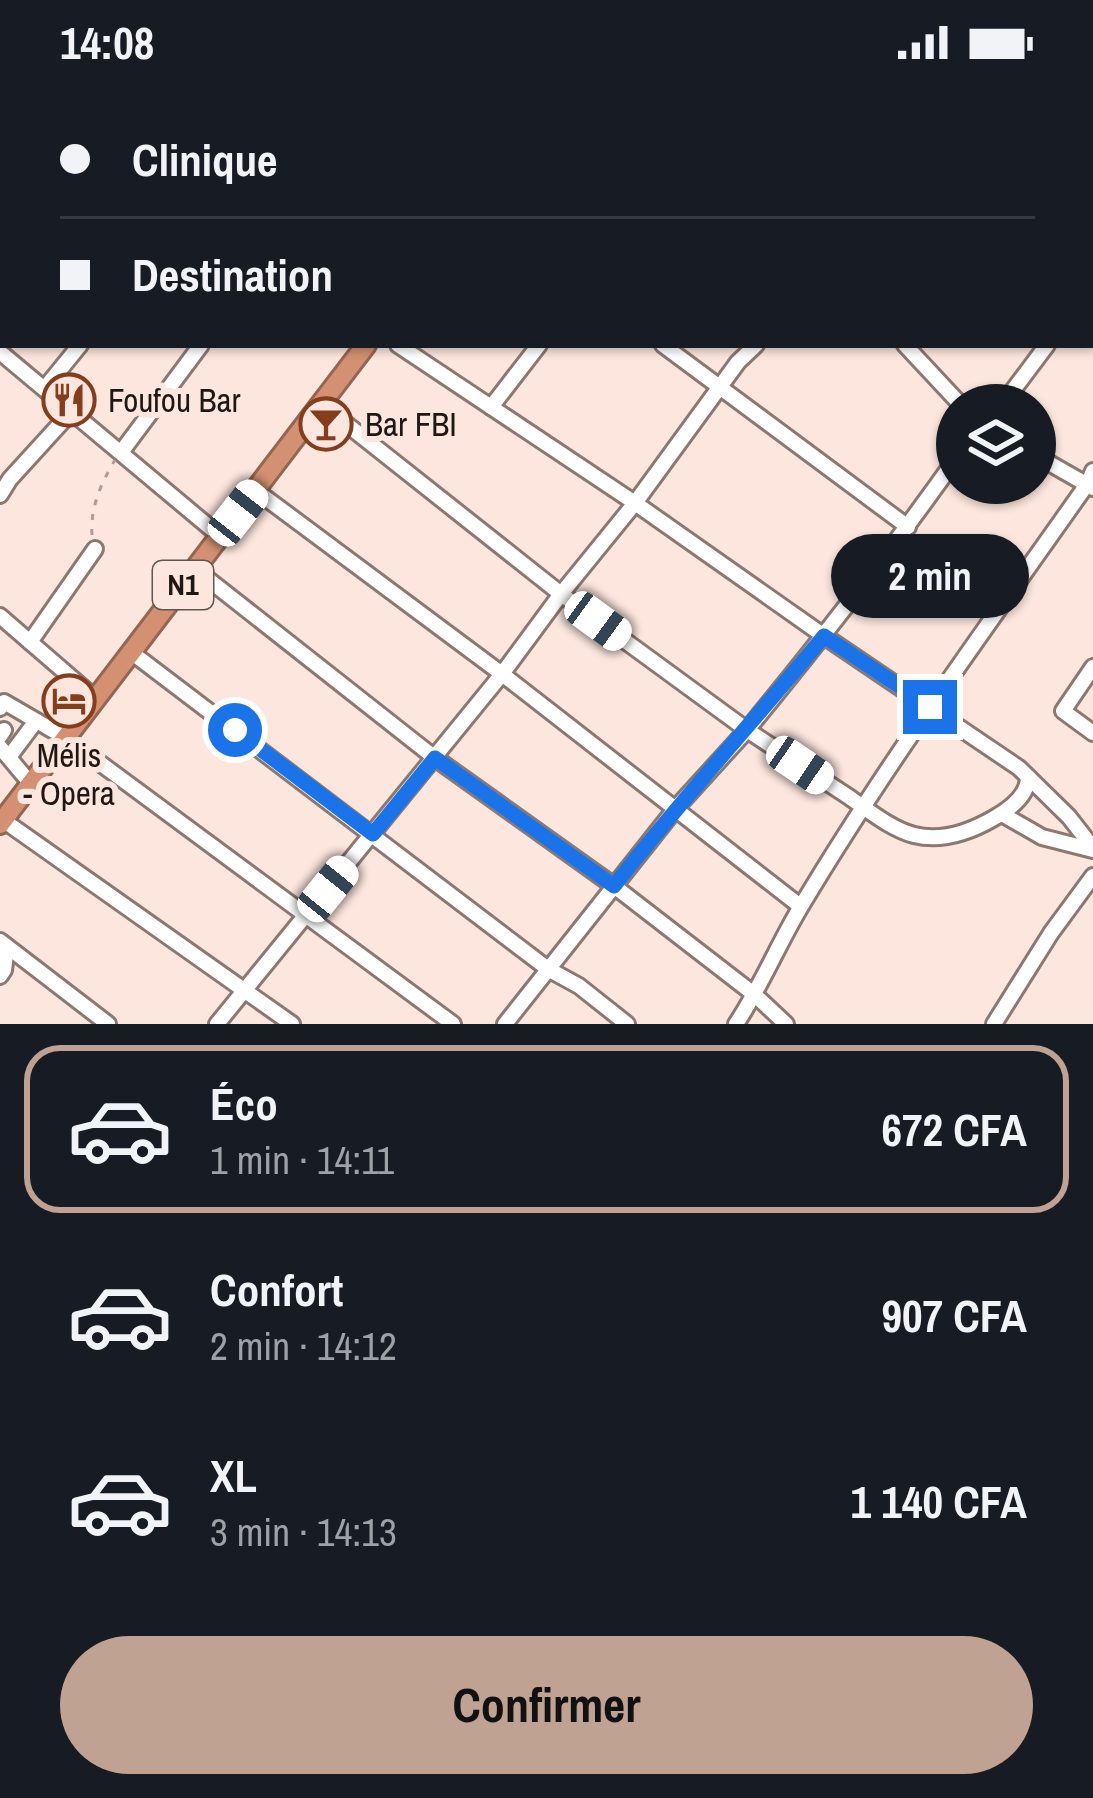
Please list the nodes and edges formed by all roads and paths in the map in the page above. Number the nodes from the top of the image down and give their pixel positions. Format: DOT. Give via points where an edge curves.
graph roads {
  1 [pos="78,348"];
  2 [pos="199,348"];
  3 [pos="364,348"];
  4 [pos="402,348"];
  5 [pos="536,348"];
  6 [pos="667,348"];
  7 [pos="753,348"];
  8 [pos="908,348"];
  9 [pos="1045,348"];
  10 [pos="0,352"];
  11 [pos="941,384"];
  12 [pos="1018,384"];
  13 [pos="45,388"];
  14 [pos="719,388"];
  15 [pos="321,404"];
  16 [pos="491,407"];
  17 [pos="72,411"];
  18 [pos="122,451"];
  19 [pos="1056,465"];
  20 [pos="1091,481"];
  21 [pos="936,487"];
  22 [pos="255,490"];
  23 [pos="0,495"];
  24 [pos="635,503"];
  25 [pos="908,527"];
  26 [pos="220,536"];
  27 [pos="94,549"];
  28 [pos="195,569"];
  29 [pos="561,594"];
  30 [pos="0,616"];
  31 [pos="824,636"];
  32 [pos="30,642"];
  33 [pos="131,652"];
  34 [pos="1093,667"];
  35 [pos="502,674"];
  36 [pos="96,699"];
  37 [pos="930,707"];
  38 [pos="0,708"];
  39 [pos="36,721"];
  40 [pos="9,725"];
  41 [pos="747,730"];
  42 [pos="1093,733"];
  43 [pos="66,738"];
  44 [pos="4,752"];
  45 [pos="435,758"];
  46 [pos="1028,777"];
  47 [pos="31,784"];
  48 [pos="676,808"];
  49 [pos="864,808"];
  50 [pos="1002,814"];
  51 [pos="2,822"];
  52 [pos="373,834"];
  53 [pos="1093,849"];
  54 [pos="1093,876"];
  55 [pos="614,886"];
  56 [pos="800,906"];
  57 [pos="306,917"];
  58 [pos="4,944"];
  59 [pos="548,969"];
  60 [pos="0,976"];
  61 [pos="244,988"];
  62 [pos="755,995"];
  63 [pos="108,1024"];
  64 [pos="217,1024"];
  65 [pos="292,1024"];
  66 [pos="453,1024"];
  67 [pos="505,1024"];
  68 [pos="627,1024"];
  69 [pos="736,1024"];
  70 [pos="786,1024"];
  71 [pos="994,1024"];
  1 -- 13 [label="street"];
  2 -- 18 [label="street"];
  3 -- 15 [label="highway, N1"];
  4 -- 16 [label="street"];
  5 -- 16 [label="street"];
  6 -- 14 [label="street"];
  7 -- 14 [label="street"];
  8 -- 11 [label="street"];
  9 -- 12 [label="street"];
  10 -- 13 [label="street"];
  13 -- 17 [label="street"];
  14 -- 24 [label="street"];
  14 -- 25 [label="street"];
  15 -- 22 [label="highway, N1"];
  15 -- 29 [label="street"];
  16 -- 24 [label="street"];
  17 -- 18 [label="street"];
  17 -- 23 [label="street"];
  18 -- 26 [label="street"];
  18 -- 27 [label="path" via="92,513"];
  19 -- 20 [label="street"];
  20 -- 37 [label="street"];
  21 -- 25 [label="street"];
  22 -- 26 [label="highway, N1"];
  22 -- 35 [label="street"];
  24 -- 29 [label="street"];
  24 -- 31 [label="street"];
  25 -- 31 [label="street"];
  26 -- 28 [label="highway, N1"];
  27 -- 32 [label="street"];
  28 -- 33 [label="highway, N1"];
  28 -- 45 [label="street"];
  29 -- 35 [label="street"];
  29 -- 41 [label="street"];
  30 -- 32 [label="street"];
  31 -- 37 [label="street"];
  31 -- 41 [label="street"];
  32 -- 36 [label="street"];
  33 -- 36 [label="highway, N1"];
  33 -- 52 [label="street"];
  34 -- 42 [label="street" via="1063,711"];
  35 -- 45 [label="street"];
  35 -- 48 [label="street"];
  36 -- 43 [label="highway, N1"];
  37 -- 46 [label="street"];
  37 -- 49 [label="street"];
  38 -- 40 [label="street" via="4,702"];
  39 -- 40 [label="street"];
  39 -- 43 [label="street"];
  39 -- 44 [label="street"];
  41 -- 48 [label="street"];
  41 -- 49 [label="street"];
  43 -- 47 [label="highway, N1"];
  43 -- 57 [label="street"];
  44 -- 47 [label="street"];
  45 -- 52 [label="street"];
  45 -- 55 [label="street"];
  46 -- 50 [label="street" via="1023,796"];
  46 -- 53 [label="street"];
  47 -- 51 [label="highway, N1"];
  48 -- 55 [label="street"];
  48 -- 56 [label="street"];
  49 -- 50 [label="street" via="913,835 945,837"];
  49 -- 56 [label="street"];
  50 -- 53 [label="street" via="1042,837"];
  51 -- 61 [label="street"];
  52 -- 57 [label="street"];
  52 -- 59 [label="street"];
  54 -- 71 [label="street"];
  55 -- 59 [label="street"];
  55 -- 62 [label="street"];
  56 -- 62 [label="street"];
  57 -- 61 [label="street"];
  57 -- 66 [label="street"];
  58 -- 60 [label="street"];
  58 -- 63 [label="street"];
  59 -- 67 [label="street"];
  59 -- 68 [label="street"];
  61 -- 64 [label="street"];
  61 -- 65 [label="street"];
  62 -- 69 [label="street"];
  62 -- 70 [label="street"];
}
